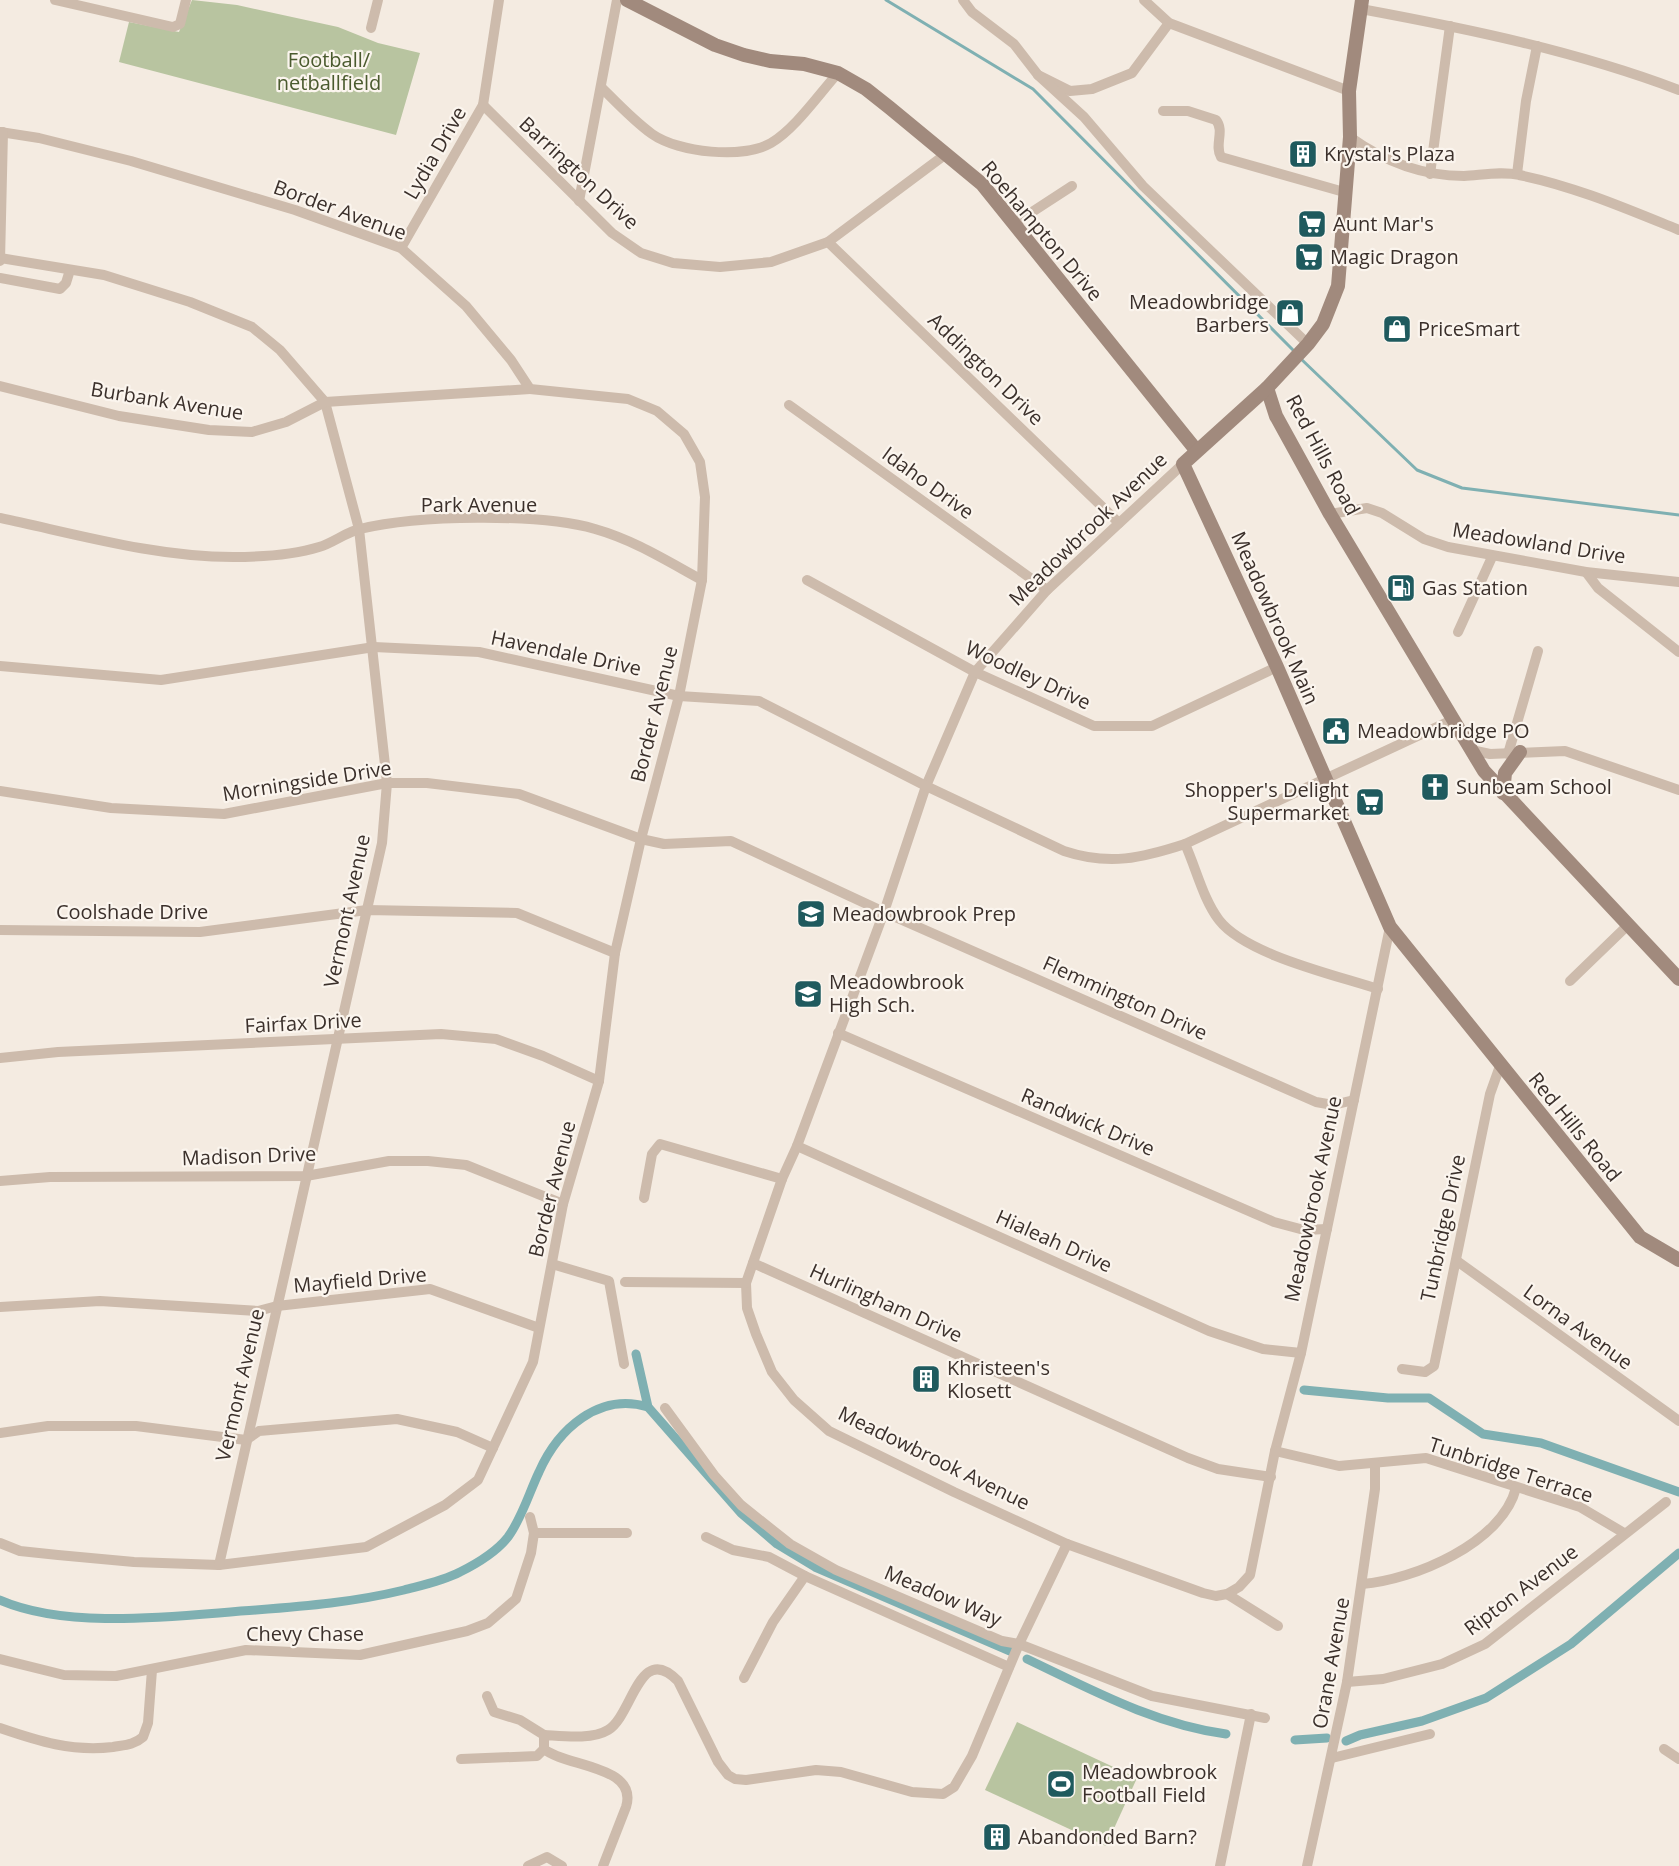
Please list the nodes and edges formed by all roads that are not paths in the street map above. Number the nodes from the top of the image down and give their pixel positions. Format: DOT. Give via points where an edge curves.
graph roads {
  1 [pos="54,0"];
  2 [pos="186,0"];
  3 [pos="378,0"];
  4 [pos="499,0"];
  5 [pos="617,0"];
  6 [pos="627,0"];
  7 [pos="963,0"];
  8 [pos="1144,0"];
  9 [pos="1362,5"];
  10 [pos="1169,23"];
  11 [pos="1450,26"];
  12 [pos="370,28"];
  13 [pos="1537,46"];
  14 [pos="838,73"];
  15 [pos="1038,75"];
  16 [pos="602,88"];
  17 [pos="1679,90"];
  18 [pos="1349,91"];
  19 [pos="483,105"];
  20 [pos="1163,111"];
  21 [pos="2,132"];
  22 [pos="1350,137"];
  23 [pos="946,154"];
  24 [pos="1430,174"];
  25 [pos="1517,174"];
  26 [pos="1072,186"];
  27 [pos="1344,192"];
  28 [pos="579,201"];
  29 [pos="1015,224"];
  30 [pos="1679,230"];
  31 [pos="828,242"];
  32 [pos="401,248"];
  33 [pos="0,259"];
  34 [pos="70,270"];
  35 [pos="0,278"];
  36 [pos="1307,345"];
  37 [pos="0,386"];
  38 [pos="1267,388"];
  39 [pos="530,389"];
  40 [pos="325,402"];
  41 [pos="789,405"];
  42 [pos="1196,450"];
  43 [pos="1183,464"];
  44 [pos="1330,514"];
  45 [pos="0,518"];
  46 [pos="1119,523"];
  47 [pos="359,529"];
  48 [pos="1492,557"];
  49 [pos="1586,572"];
  50 [pos="702,580"];
  51 [pos="807,580"];
  52 [pos="1679,582"];
  53 [pos="1047,590"];
  54 [pos="1458,632"];
  55 [pos="374,647"];
  56 [pos="1538,651"];
  57 [pos="1679,652"];
  58 [pos="0,666"];
  59 [pos="1277,667"];
  60 [pos="975,672"];
  61 [pos="679,696"];
  62 [pos="1452,720"];
  63 [pos="1471,750"];
  64 [pos="1514,753"];
  65 [pos="1326,779"];
  66 [pos="387,783"];
  67 [pos="926,786"];
  68 [pos="1679,790"];
  69 [pos="0,791"];
  70 [pos="1503,793"];
  71 [pos="641,839"];
  72 [pos="1185,844"];
  73 [pos="368,910"];
  74 [pos="884,912"];
  75 [pos="1628,925"];
  76 [pos="1390,927"];
  77 [pos="0,930"];
  78 [pos="615,953"];
  79 [pos="1679,979"];
  80 [pos="1570,981"];
  81 [pos="1378,989"];
  82 [pos="1455,1005"];
  83 [pos="838,1033"];
  84 [pos="338,1040"];
  85 [pos="0,1058"];
  86 [pos="1500,1066"];
  87 [pos="599,1081"];
  88 [pos="1353,1100"];
  89 [pos="797,1146"];
  90 [pos="306,1176"];
  91 [pos="782,1179"];
  92 [pos="0,1180"];
  93 [pos="644,1198"];
  94 [pos="563,1204"];
  95 [pos="1327,1229"];
  96 [pos="1679,1260"];
  97 [pos="1457,1261"];
  98 [pos="753,1263"];
  99 [pos="552,1264"];
  100 [pos="625,1282"];
  101 [pos="746,1283"];
  102 [pos="277,1306"];
  103 [pos="0,1307"];
  104 [pos="538,1328"];
  105 [pos="1301,1353"];
  106 [pos="624,1364"];
  107 [pos="1402,1369"];
  108 [pos="665,1408"];
  109 [pos="1679,1421"];
  110 [pos="0,1433"];
  111 [pos="246,1440"];
  112 [pos="493,1448"];
  113 [pos="1275,1451"];
  114 [pos="1375,1464"];
  115 [pos="1271,1477"];
  116 [pos="1516,1488"];
  117 [pos="1666,1502"];
  118 [pos="530,1517"];
  119 [pos="534,1533"];
  120 [pos="627,1533"];
  121 [pos="1624,1533"];
  122 [pos="706,1537"];
  123 [pos="0,1543"];
  124 [pos="1067,1544"];
  125 [pos="219,1565"];
  126 [pos="805,1576"];
  127 [pos="1362,1584"];
  128 [pos="1227,1594"];
  129 [pos="1278,1626"];
  130 [pos="1019,1644"];
  131 [pos="0,1659"];
  132 [pos="1009,1667"];
  133 [pos="152,1670"];
  134 [pos="744,1678"];
  135 [pos="1347,1682"];
  136 [pos="487,1696"];
  137 [pos="1251,1714"];
  138 [pos="1265,1718"];
  139 [pos="0,1728"];
  140 [pos="1430,1734"];
  141 [pos="544,1735"];
  142 [pos="544,1749"];
  143 [pos="1664,1749"];
  144 [pos="461,1758"];
  145 [pos="1332,1758"];
  146 [pos="1679,1759"];
  147 [pos="528,1866"];
  148 [pos="562,1866"];
  149 [pos="603,1866"];
  150 [pos="1220,1866"];
  151 [pos="1307,1866"];
  1 -- 2 [label="street" via="173,27 180,24"];
  3 -- 12 [label="street"];
  4 -- 19 [label="street, Lydia Drive"];
  5 -- 16 [label="street"];
  6 -- 14 [label="street, Roehampton Drive" via="744,55"];
  7 -- 15 [label="street" via="972,12 1014,44"];
  8 -- 10 [label="street"];
  9 -- 11 [label="street"];
  9 -- 18 [label="street, Red Hills Road"];
  10 -- 15 [label="street" via="1132,73 1092,88 1070,91"];
  10 -- 18 [label="street"];
  11 -- 13 [label="street"];
  11 -- 24 [label="street"];
  13 -- 17 [label="street"];
  13 -- 25 [label="street"];
  14 -- 16 [label="street" via="787,130 752,151 715,151 671,143 653,135"];
  14 -- 23 [label="street, Roehampton Drive" via="866,89"];
  15 -- 36 [label="street" via="1083,117 1143,186"];
  16 -- 28 [label="street"];
  18 -- 22 [label="street, Red Hills Road"];
  19 -- 28 [label="street, Barrington Drive"];
  19 -- 32 [label="street, Lydia Drive"];
  20 -- 27 [label="street" via="1188,111 1216,120 1220,127 1218,154 1224,158"];
  21 -- 32 [label="street, Border Avenue" via="131,161 295,210"];
  21 -- 33 [label="street"];
  22 -- 24 [label="street" via="1379,157"];
  22 -- 27 [label="street, Red Hills Road"];
  23 -- 29 [label="street, Roehampton Drive" via="982,184"];
  23 -- 31 [label="street, Barrington Drive"];
  24 -- 25 [label="street"];
  25 -- 30 [label="street" via="1590,195"];
  26 -- 29 [label="street"];
  27 -- 36 [label="street, Red Hills Road" via="1338,286 1323,324"];
  28 -- 31 [label="street, Barrington Drive" via="612,233 641,253 673,263 720,267 771,262"];
  29 -- 42 [label="street, Roehampton Drive"];
  31 -- 46 [label="street, Addington Drive"];
  32 -- 39 [label="street, Border Avenue" via="466,306"];
  33 -- 34 [label="street, Vermont Avenue"];
  34 -- 35 [label="street" via="60,289"];
  34 -- 40 [label="street, Vermont Avenue" via="152,289 252,327 280,350"];
  36 -- 38 [label="street, Red Hills Road"];
  37 -- 40 [label="street, Burbank Avenue" via="118,416 209,430 265,429"];
  38 -- 42 [label="street, Meadowbrook Avenue"];
  38 -- 44 [label="street, Red Hills Road" via="1276,416"];
  39 -- 40 [label="street"];
  39 -- 50 [label="street, Border Avenue" via="628,399 657,411 684,434 700,462 705,497"];
  40 -- 47 [label="street, Vermont Avenue"];
  41 -- 53 [label="street, Idaho Drive"];
  42 -- 43 [label="street, Meadowbrook Avenue"];
  43 -- 46 [label="street, Meadowbrook Avenue"];
  43 -- 59 [label="street, Meadowbrook Main"];
  44 -- 48 [label="street, Meadowland Drive" via="1367,508 1383,513 1424,539"];
  44 -- 62 [label="street, Red Hills Road"];
  45 -- 47 [label="street, Park Avenue" via="142,547 233,557 318,547"];
  46 -- 53 [label="street, Meadowbrook Avenue"];
  47 -- 50 [label="street, Park Avenue" via="445,518 594,529 639,545"];
  47 -- 55 [label="street, Vermont Avenue"];
  48 -- 49 [label="street, Meadowland Drive"];
  48 -- 54 [label="street"];
  49 -- 52 [label="street, Meadowland Drive"];
  49 -- 57 [label="street" via="1598,588"];
  50 -- 61 [label="street, Border Avenue"];
  51 -- 60 [label="street, Woodley Drive"];
  53 -- 60 [label="street, Meadowbrook Avenue"];
  55 -- 58 [label="street, Havendale Drive" via="161,680"];
  55 -- 61 [label="street, Havendale Drive" via="479,652"];
  55 -- 66 [label="street, Vermont Avenue"];
  56 -- 64 [label="street"];
  59 -- 60 [label="street, Woodley Drive" via="1152,726 1121,727 1094,726"];
  59 -- 65 [label="street, Meadowbrook Main"];
  60 -- 67 [label="street, Meadowbrook Avenue"];
  61 -- 67 [label="street, Havendale Drive" via="759,701"];
  61 -- 71 [label="street, Border Avenue"];
  62 -- 63 [label="street, Red Hills Road"];
  62 -- 65 [label="street, Havendale Drive"];
  63 -- 64 [label="street"];
  63 -- 70 [label="street, Red Hills Road"];
  64 -- 68 [label="street" via="1565,750"];
  64 -- 70 [label="street" via="1505,773"];
  65 -- 72 [label="street, Havendale Drive"];
  65 -- 76 [label="street, Meadowbrook Main"];
  66 -- 69 [label="street, Morningside Drive" via="224,814 111,808"];
  66 -- 71 [label="street, Morningside Drive" via="427,783 519,794"];
  66 -- 73 [label="street, Vermont Avenue" via="382,843"];
  67 -- 72 [label="street, Havendale Drive" via="1079,856 1110,860 1143,858"];
  67 -- 74 [label="street, Meadowbrook Avenue"];
  70 -- 75 [label="street, Red Hills Road"];
  71 -- 74 [label="street, Morningside Drive" via="664,844 731,841"];
  71 -- 78 [label="street, Border Avenue"];
  72 -- 81 [label="street" via="1219,919 1232,931 1259,948"];
  73 -- 77 [label="street, Coolshade Drive" via="200,932"];
  73 -- 78 [label="street, Coolshade Drive" via="517,913"];
  73 -- 84 [label="street, Vermont Avenue"];
  74 -- 83 [label="street, Meadowbrook Avenue"];
  74 -- 88 [label="street, Flemmington Drive" via="1316,1102 1334,1105"];
  75 -- 79 [label="street, Red Hills Road"];
  75 -- 80 [label="street"];
  76 -- 81 [label="street, Meadowbrook Avenue"];
  76 -- 82 [label="street, Meadowbrook Main"];
  78 -- 87 [label="street, Border Avenue"];
  81 -- 88 [label="street, Meadowbrook Avenue"];
  82 -- 86 [label="street, Red Hills Road"];
  83 -- 89 [label="street, Meadowbrook Avenue"];
  83 -- 95 [label="street, Randwick Drive" via="1274,1222 1304,1230"];
  84 -- 85 [label="street, Fairfax Drive"];
  84 -- 87 [label="street, Fairfax Drive" via="441,1034 496,1039"];
  84 -- 90 [label="street, Vermont Avenue"];
  86 -- 96 [label="street, Red Hills Road" via="1640,1237"];
  86 -- 97 [label="street, Tunbridge Drive" via="1490,1094"];
  87 -- 94 [label="street, Border Avenue"];
  88 -- 95 [label="street, Meadowbrook Avenue"];
  89 -- 91 [label="street, Meadowbrook Avenue"];
  89 -- 105 [label="street, Hialeah Drive" via="1209,1331 1263,1349"];
  90 -- 92 [label="street, Madison Drive"];
  90 -- 94 [label="street, Madison Drive" via="389,1161 466,1165"];
  90 -- 102 [label="street, Vermont Avenue"];
  91 -- 93 [label="street" via="660,1144 652,1154"];
  91 -- 98 [label="street, Meadowbrook Avenue"];
  94 -- 99 [label="street, Border Avenue"];
  95 -- 105 [label="street, Meadowbrook Avenue"];
  97 -- 107 [label="street, Tunbridge Drive" via="1432,1370"];
  97 -- 109 [label="street, Lorna Avenue"];
  98 -- 101 [label="street, Meadowbrook Avenue"];
  98 -- 115 [label="street, Hurlingham Drive" via="1188,1458 1218,1469"];
  99 -- 104 [label="street, Border Avenue"];
  99 -- 106 [label="street" via="609,1281"];
  100 -- 101 [label="street"];
  101 -- 124 [label="street, Meadowbrook Avenue" via="747,1308 771,1372 794,1400 829,1431"];
  102 -- 103 [label="street, Mayfield Drive" via="258,1311 100,1301"];
  102 -- 104 [label="street, Mayfield Drive" via="430,1289"];
  102 -- 111 [label="street, Vermont Avenue"];
  104 -- 112 [label="street, Border Avenue" via="533,1362"];
  105 -- 113 [label="street, Meadowbrook Avenue"];
  108 -- 130 [label="street, Meadow Way" via="741,1505 797,1549 857,1579 1002,1641"];
  110 -- 111 [label="street" via="48,1426 126,1425"];
  111 -- 112 [label="street" via="260,1431 397,1419 457,1432"];
  111 -- 125 [label="street, Vermont Avenue"];
  112 -- 125 [label="street, Border Avenue" via="478,1480 463,1493 373,1544"];
  113 -- 114 [label="street, Tunbridge Terrace" via="1339,1466"];
  113 -- 115 [label="street, Meadowbrook Avenue"];
  114 -- 116 [label="street, Tunbridge Terrace" via="1426,1458"];
  114 -- 127 [label="street, Orane Avenue"];
  115 -- 128 [label="street, Meadowbrook Avenue" via="1250,1575"];
  116 -- 121 [label="street, Tunbridge Terrace" via="1580,1507"];
  116 -- 127 [label="street" via="1504,1514 1470,1545 1407,1576"];
  117 -- 121 [label="street, Ripton Avenue"];
  118 -- 119 [label="street, Chevy Chase"];
  119 -- 120 [label="street"];
  119 -- 133 [label="street, Chevy Chase" via="516,1599 488,1623 467,1631 360,1655 246,1650"];
  121 -- 135 [label="street, Ripton Avenue" via="1485,1644 1442,1664 1383,1679"];
  122 -- 126 [label="street" via="733,1550 769,1557"];
  123 -- 125 [label="street" via="20,1551 58,1555"];
  124 -- 128 [label="street, Meadowbrook Avenue" via="1203,1593"];
  124 -- 130 [label="street"];
  126 -- 132 [label="street"];
  126 -- 134 [label="street" via="773,1622"];
  127 -- 135 [label="street, Orane Avenue"];
  128 -- 129 [label="street"];
  130 -- 132 [label="street"];
  130 -- 137 [label="street, Meadow Way" via="1152,1696"];
  131 -- 133 [label="street, Chevy Chase" via="64,1674 117,1676"];
  132 -- 141 [label="street" via="972,1756 954,1787 943,1794 912,1792 842,1772 790,1772 735,1779 718,1762 678,1681 665,1671 646,1672 639,1678 618,1723 606,1732"];
  133 -- 139 [label="street" via="148,1723 143,1737 133,1744 71,1748"];
  135 -- 145 [label="street, Orane Avenue"];
  136 -- 141 [label="street" via="494,1712 520,1720"];
  137 -- 138 [label="street, Meadow Way"];
  137 -- 150 [label="street"];
  140 -- 145 [label="street"];
  141 -- 142 [label="street"];
  142 -- 144 [label="street" via="537,1756"];
  142 -- 149 [label="street" via="616,1778 627,1790 629,1798"];
  143 -- 146 [label="street"];
  145 -- 151 [label="street, Orane Avenue"];
  147 -- 148 [label="street" via="547,1857"];
}
